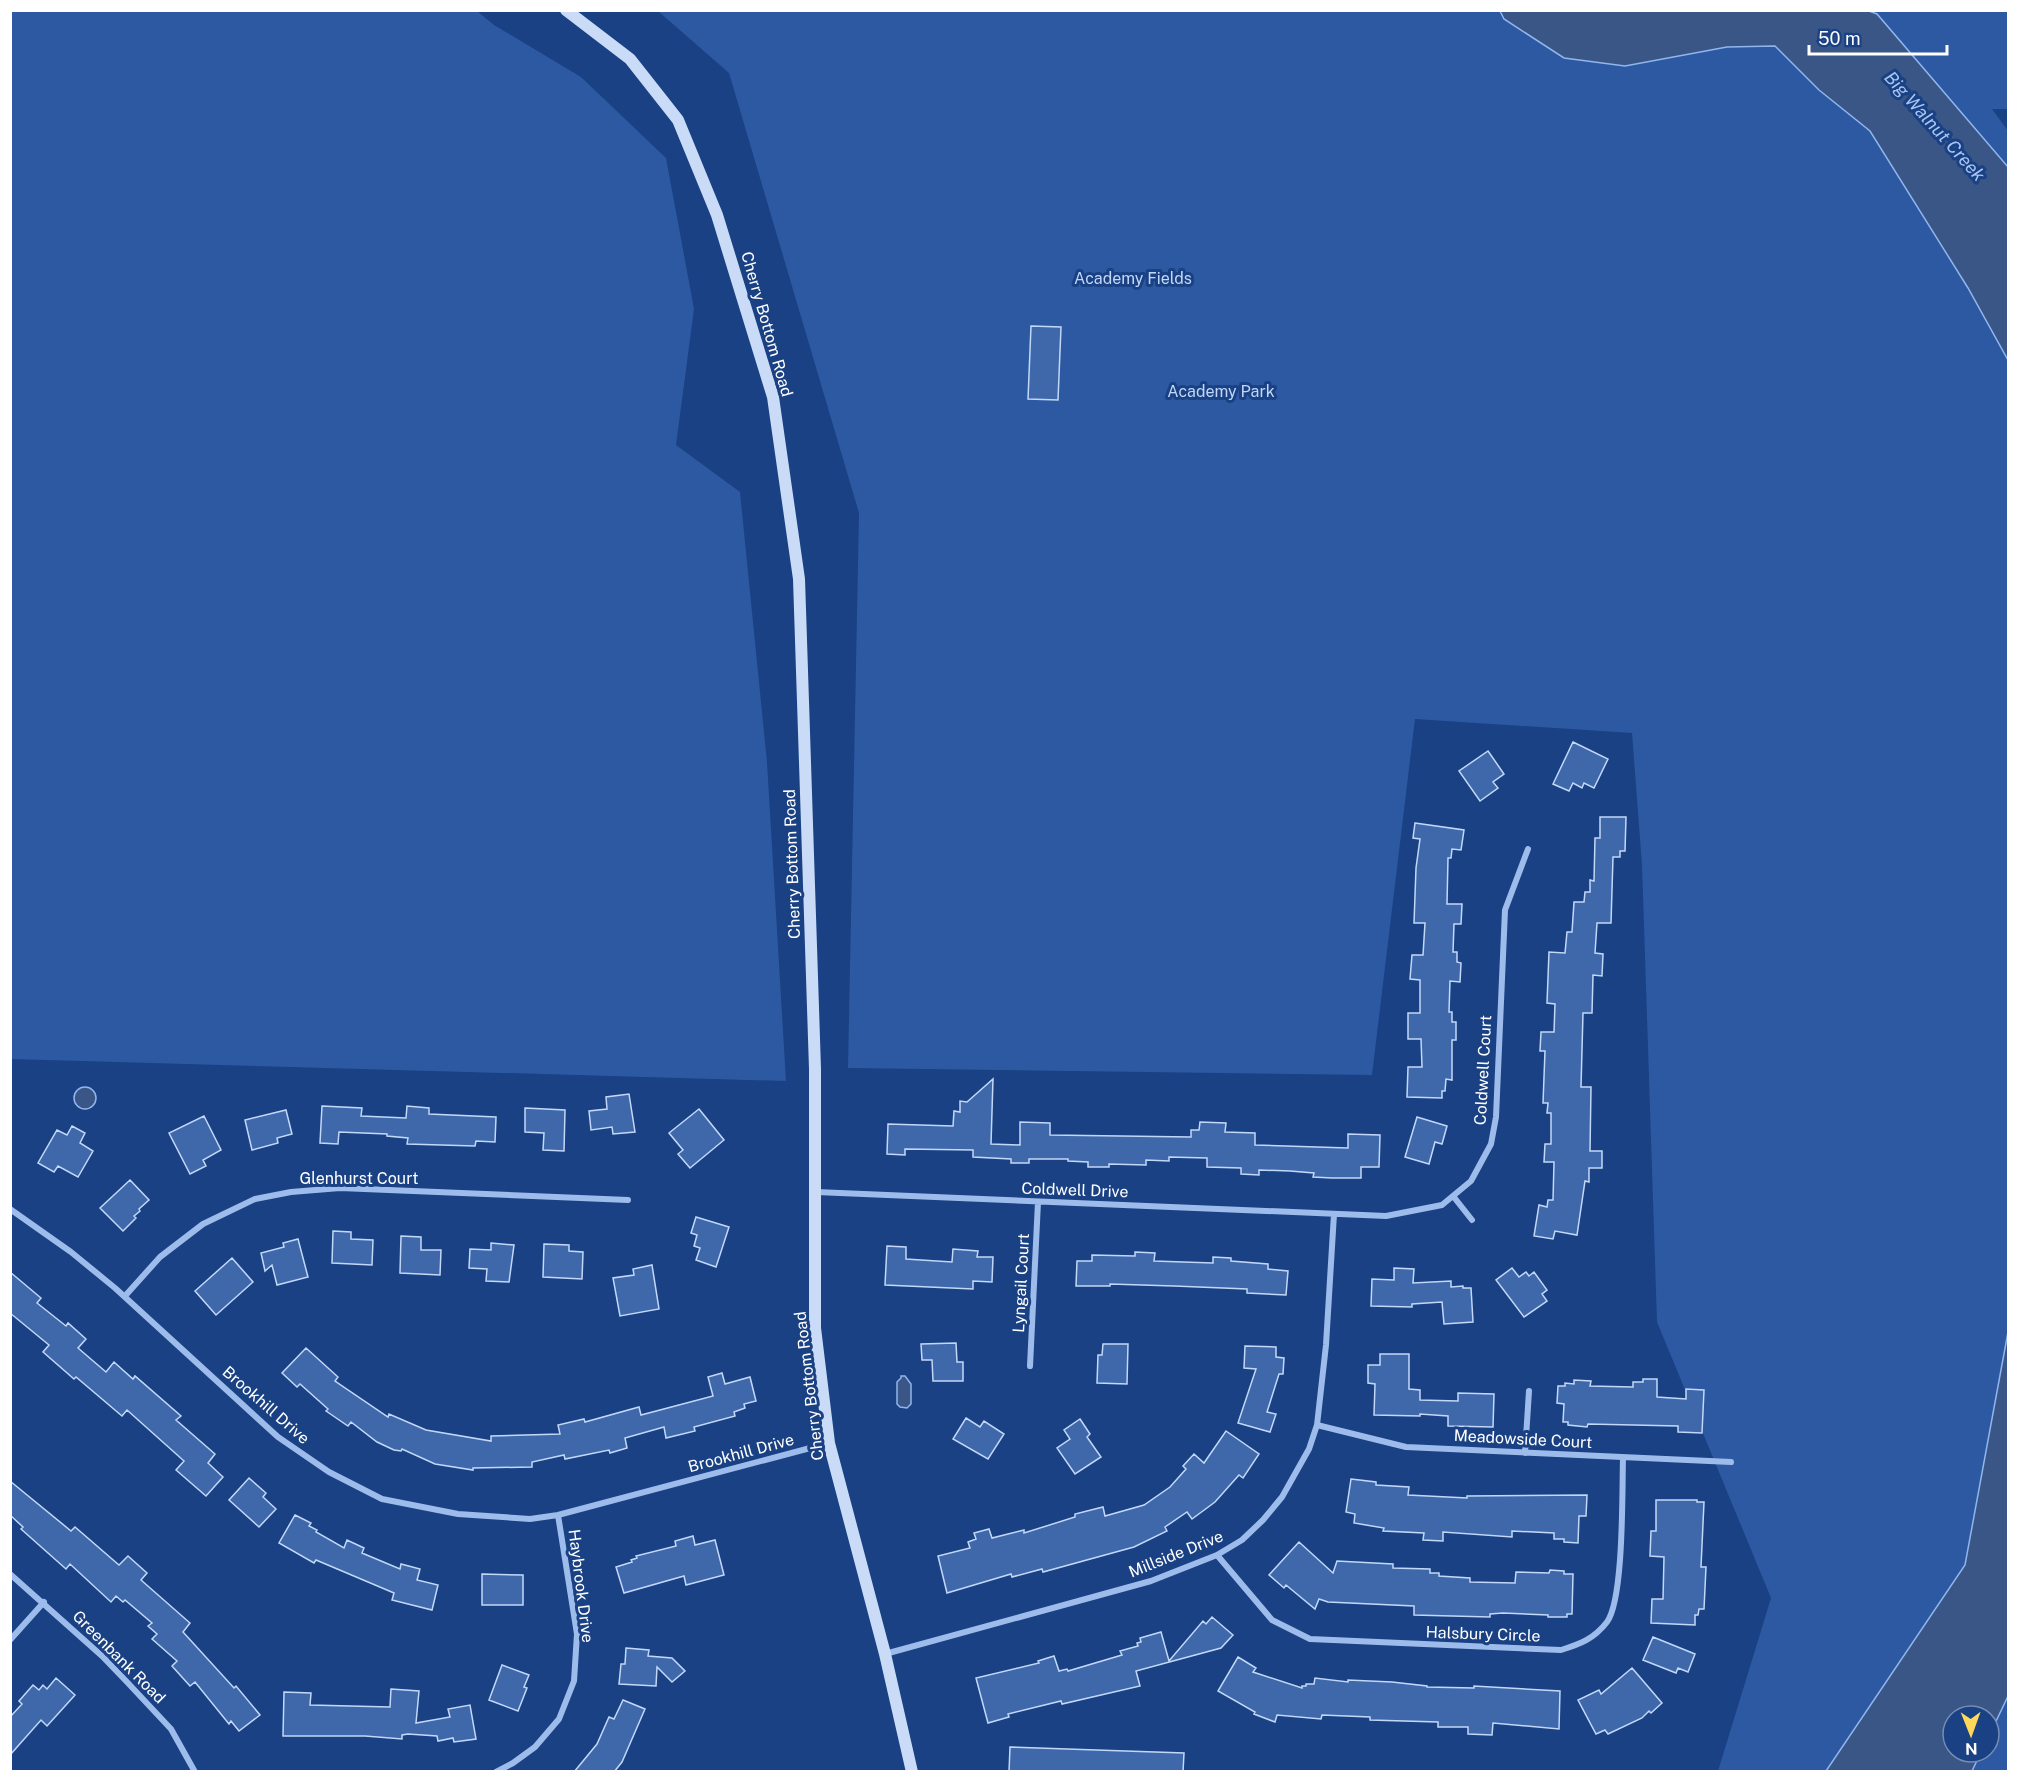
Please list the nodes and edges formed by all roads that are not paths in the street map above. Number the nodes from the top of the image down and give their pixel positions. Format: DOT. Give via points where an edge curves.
graph roads {
  1 [pos="566,10"];
  2 [pos="1528,849"];
  3 [pos="816,1192"];
  4 [pos="1453,1196"];
  5 [pos="628,1200"];
  6 [pos="1038,1202"];
  7 [pos="10,1209"];
  8 [pos="1334,1214"];
  9 [pos="1472,1220"];
  10 [pos="125,1296"];
  11 [pos="1030,1366"];
  12 [pos="1529,1391"];
  13 [pos="1317,1425"];
  14 [pos="829,1443"];
  15 [pos="1525,1453"];
  16 [pos="1623,1458"];
  17 [pos="1731,1462"];
  18 [pos="558,1515"];
  19 [pos="1217,1555"];
  20 [pos="10,1574"];
  21 [pos="44,1602"];
  22 [pos="10,1640"];
  23 [pos="885,1654"];
  24 [pos="195,1772"];
  25 [pos="496,1772"];
  26 [pos="912,1772"];
  1 -- 3 [label="main road, Cherry Bottom Road" via="630,59 678,120 717,214 773,397 799,579"];
  2 -- 4 [label="street, Coldwell Court" via="1505,910 1496,1117 1491,1144 1471,1181"];
  3 -- 6 [label="street, Coldwell Drive"];
  3 -- 14 [label="main road, Cherry Bottom Road" via="815,1328"];
  4 -- 8 [label="street, Coldwell Court" via="1442,1205 1386,1216"];
  4 -- 9 [label="street"];
  5 -- 10 [label="street, Glenhurst Court" via="340,1188 291,1192 255,1199 203,1224 160,1257"];
  6 -- 8 [label="street, Coldwell Drive"];
  6 -- 11 [label="street, Lyngail Court"];
  7 -- 10 [label="street, Brookhill Drive"];
  8 -- 13 [label="street, Millside Drive"];
  10 -- 18 [label="street, Brookhill Drive" via="278,1437 329,1473 382,1499 458,1514 530,1519"];
  12 -- 15 [label="street"];
  13 -- 15 [label="street, Meadowside Court" via="1406,1447"];
  13 -- 19 [label="street, Millside Drive" via="1309,1449 1282,1497 1242,1540"];
  14 -- 18 [label="street, Brookhill Drive"];
  14 -- 23 [label="main road, Cherry Bottom Road"];
  15 -- 16 [label="street, Meadowside Court"];
  16 -- 17 [label="street, Meadowside Court"];
  16 -- 19 [label="street, Halsbury Circle" via="1617,1595 1608,1621 1588,1641 1561,1650 1310,1639 1272,1620"];
  18 -- 25 [label="street, Haybrook Drive" via="577,1634 574,1681 559,1719 535,1747"];
  19 -- 23 [label="street, Millside Drive" via="1151,1581"];
  20 -- 21 [label="street, Greenbank Road"];
  21 -- 22 [label="street"];
  21 -- 24 [label="street, Greenbank Road" via="171,1729"];
  23 -- 26 [label="main road, Cherry Bottom Road"];
}
